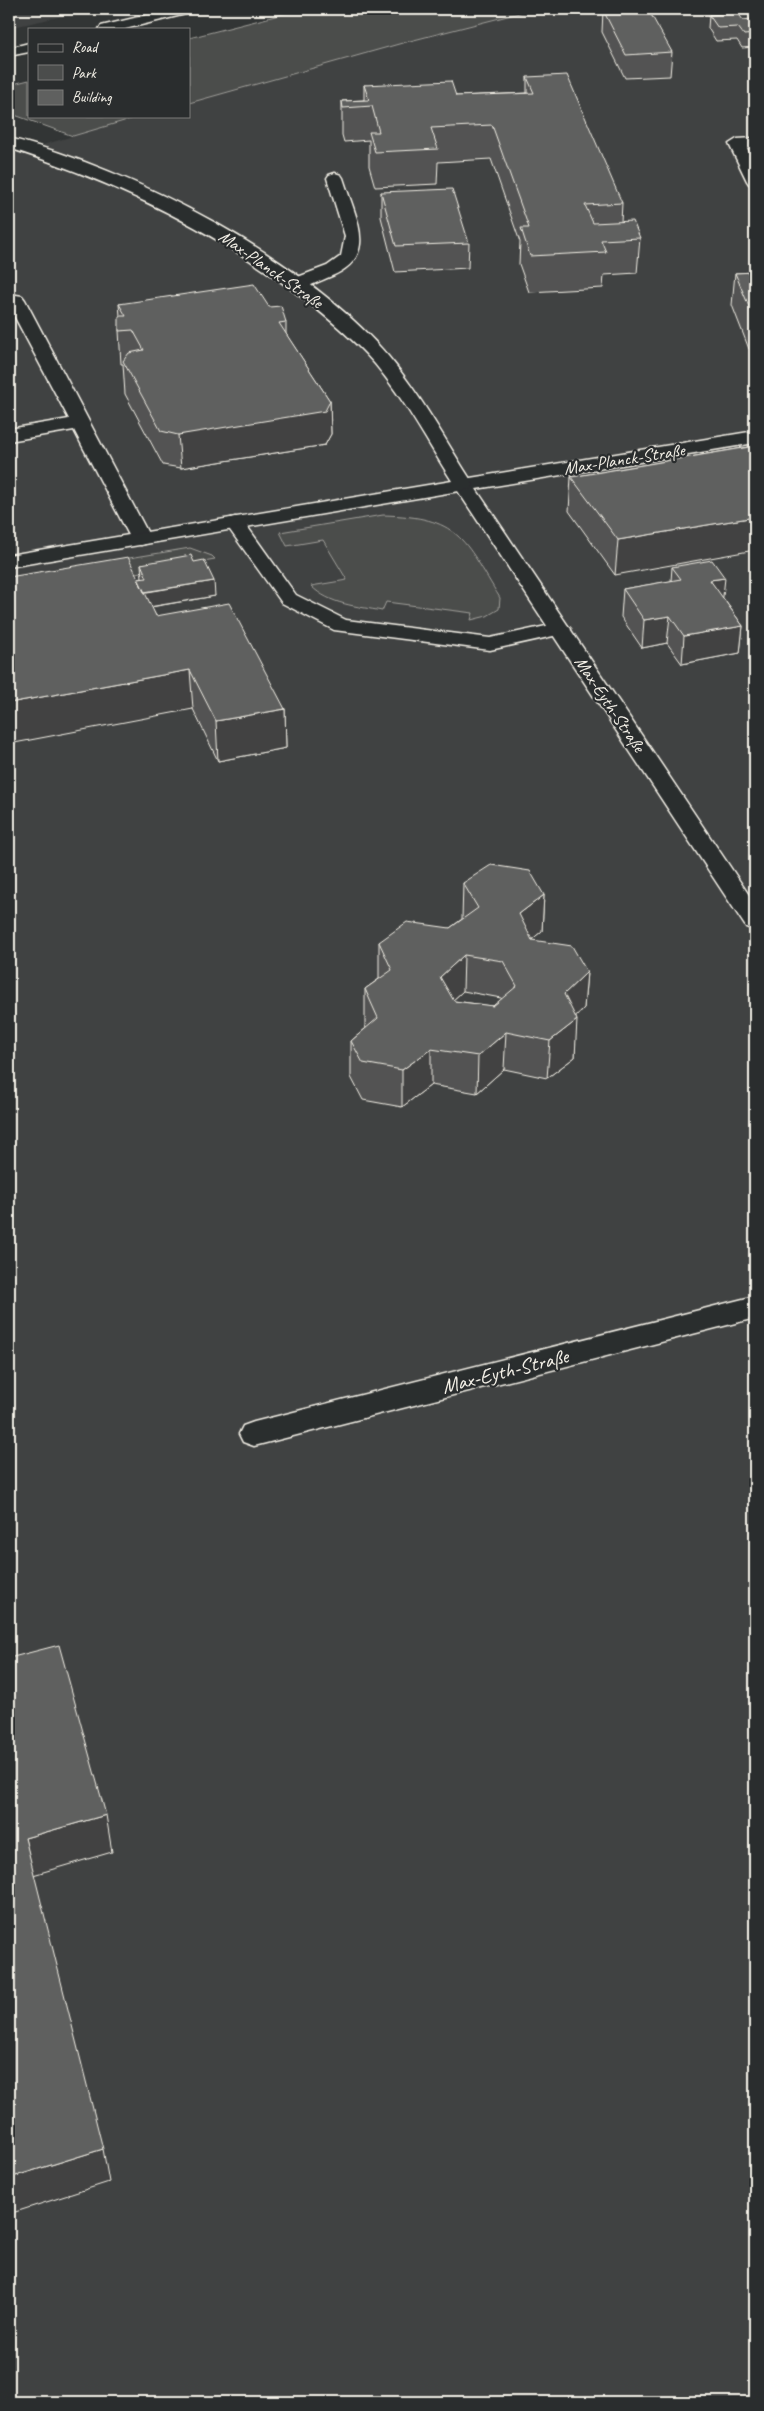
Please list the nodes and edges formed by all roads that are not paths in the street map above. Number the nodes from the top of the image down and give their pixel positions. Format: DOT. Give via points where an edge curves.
graph roads {
  1 [pos="189,9"];
  2 [pos="110,28"];
  3 [pos="28,47"];
  4 [pos="9,52"];
  5 [pos="9,143"];
  6 [pos="755,143"];
  7 [pos="335,178"];
  8 [pos="755,181"];
  9 [pos="296,284"];
  10 [pos="9,301"];
  11 [pos="80,423"];
  12 [pos="9,435"];
  13 [pos="755,437"];
  14 [pos="464,485"];
  15 [pos="235,523"];
  16 [pos="141,539"];
  17 [pos="9,561"];
  18 [pos="560,629"];
  19 [pos="755,922"];
  20 [pos="755,1308"];
  21 [pos="254,1434"];
  1 -- 2 [label="main road"];
  3 -- 4 [label="main road"];
  5 -- 9 [label="main road, Max-Planck-Straße" via="87,170 167,205 243,248"];
  6 -- 8 [label="main road" via="737,144"];
  7 -- 9 [label="main road" via="352,236 349,258 333,270"];
  9 -- 14 [label="main road, Max-Planck-Straße" via="362,339 389,370"];
  10 -- 11 [label="main road" via="16,300"];
  11 -- 12 [label="main road"];
  11 -- 16 [label="main road"];
  13 -- 14 [label="main road, Max-Planck-Straße"];
  14 -- 15 [label="main road, Max-Planck-Straße"];
  14 -- 18 [label="main road, Max-Eyth-Straße"];
  15 -- 16 [label="main road, Max-Planck-Straße"];
  15 -- 18 [label="main road" via="289,599 341,626 490,644"];
  16 -- 17 [label="main road, Max-Planck-Straße"];
  18 -- 19 [label="main road, Max-Eyth-Straße"];
  20 -- 21 [label="main road, Max-Eyth-Straße"];
}
